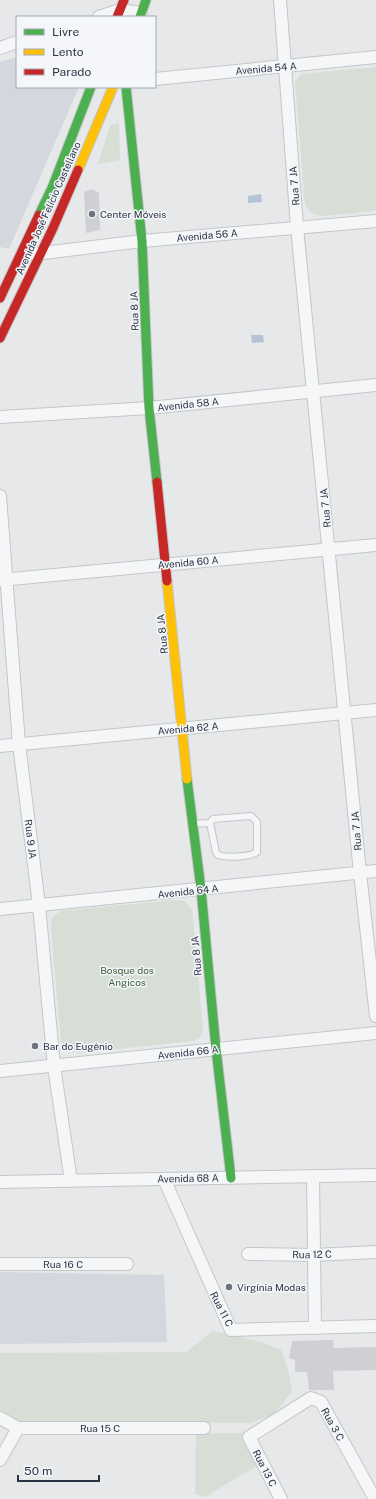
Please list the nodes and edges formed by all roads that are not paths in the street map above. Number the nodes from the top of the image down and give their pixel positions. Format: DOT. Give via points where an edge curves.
graph roads {
  1 [pos="146,0"];
  2 [pos="280,0"];
  3 [pos="120,9"];
  4 [pos="141,15"];
  5 [pos="102,16"];
  6 [pos="16,42"];
  7 [pos="0,48"];
  8 [pos="376,58"];
  9 [pos="284,66"];
  10 [pos="156,79"];
  11 [pos="90,88"];
  12 [pos="113,88"];
  13 [pos="126,88"];
  14 [pos="376,221"];
  15 [pos="297,227"];
  16 [pos="142,241"];
  17 [pos="21,254"];
  18 [pos="40,254"];
  19 [pos="0,298"];
  20 [pos="0,338"];
  21 [pos="376,385"];
  22 [pos="314,391"];
  23 [pos="149,408"];
  24 [pos="0,417"];
  25 [pos="0,496"];
  26 [pos="376,545"];
  27 [pos="329,549"];
  28 [pos="165,564"];
  29 [pos="3,579"];
  30 [pos="376,710"];
  31 [pos="345,713"];
  32 [pos="184,729"];
  33 [pos="19,744"];
  34 [pos="0,746"];
  35 [pos="210,823"];
  36 [pos="192,824"];
  37 [pos="376,871"];
  38 [pos="360,872"];
  39 [pos="201,889"];
  40 [pos="39,905"];
  41 [pos="0,909"];
  42 [pos="376,1016"];
  43 [pos="376,1033"];
  44 [pos="216,1049"];
  45 [pos="54,1066"];
  46 [pos="0,1071"];
  47 [pos="376,1175"];
  48 [pos="313,1176"];
  49 [pos="231,1178"];
  50 [pos="164,1179"];
  51 [pos="71,1181"];
  52 [pos="0,1182"];
  53 [pos="376,1252"];
  54 [pos="248,1254"];
  55 [pos="314,1255"];
  56 [pos="0,1264"];
  57 [pos="127,1264"];
  58 [pos="376,1326"];
  59 [pos="315,1328"];
  60 [pos="0,1418"];
  61 [pos="18,1428"];
  62 [pos="204,1428"];
  63 [pos="249,1437"];
  64 [pos="0,1460"];
  65 [pos="281,1499"];
  66 [pos="375,1499"];
  1 -- 4 [label="street"];
  2 -- 9 [label="street, Rua 7 JA"];
  3 -- 4 [label="street"];
  3 -- 5 [label="street"];
  6 -- 7 [label="street"];
  8 -- 9 [label="street, Avenida 54 A"];
  9 -- 10 [label="street, Avenida 54 A"];
  9 -- 15 [label="street, Rua 7 JA"];
  11 -- 17 [label="street, Avenida José Felício Castellano" via="52,188"];
  12 -- 18 [label="street, Avenida José Felício Castellano"];
  13 -- 16 [label="street, Rua 8 JA"];
  14 -- 15 [label="street, Avenida 56 A"];
  15 -- 16 [label="street, Avenida 56 A"];
  15 -- 22 [label="street, Rua 7 JA"];
  16 -- 18 [label="street, Avenida 56 A"];
  16 -- 23 [label="street, Rua 8 JA"];
  17 -- 18 [label="street, Avenida 56 A"];
  17 -- 19 [label="street, Avenida José Felício Castellano"];
  18 -- 20 [label="street, Avenida José Felício Castellano"];
  21 -- 22 [label="street, Avenida 58 A"];
  22 -- 23 [label="street, Avenida 58 A"];
  22 -- 27 [label="street, Rua 7 JA"];
  23 -- 24 [label="street, Avenida 58 A"];
  23 -- 28 [label="street, Rua 8 JA"];
  25 -- 29 [label="street, Rua 9 JA"];
  26 -- 27 [label="street, Avenida 60 A"];
  27 -- 28 [label="street, Avenida 60 A"];
  27 -- 31 [label="street, Rua 7 JA"];
  28 -- 29 [label="street, Avenida 60 A"];
  28 -- 32 [label="street, Rua 8 JA"];
  29 -- 33 [label="street, Rua 9 JA"];
  30 -- 31 [label="street, Avenida 62 A"];
  31 -- 32 [label="street, Avenida 62 A"];
  31 -- 38 [label="street, Rua 7 JA"];
  32 -- 33 [label="street, Avenida 62 A"];
  32 -- 36 [label="street, Rua 8 JA"];
  33 -- 34 [label="street, Avenida 62 A"];
  33 -- 40 [label="street, Rua 9 JA"];
  35 -- 35 [label="lane" via="213,819 251,816 257,822 257,852 248,855 218,855"];
  35 -- 36 [label="lane"];
  36 -- 39 [label="street, Rua 8 JA"];
  37 -- 38 [label="street, Avenida 64 A"];
  38 -- 39 [label="street, Avenida 64 A"];
  38 -- 42 [label="street, Rua 7 JA"];
  39 -- 40 [label="street, Avenida 64 A"];
  39 -- 44 [label="street, Rua 8 JA"];
  40 -- 41 [label="street, Avenida 64 A"];
  40 -- 45 [label="street, Rua 9 JA"];
  43 -- 44 [label="street, Avenida 66 A"];
  44 -- 45 [label="street, Avenida 66 A"];
  44 -- 49 [label="street, Rua 8 JA"];
  45 -- 46 [label="street, Avenida 66 A"];
  45 -- 51 [label="street, Rua 9 JA"];
  47 -- 48 [label="street, Avenida 68 A"];
  48 -- 49 [label="street, Avenida 68 A"];
  48 -- 55 [label="street"];
  49 -- 50 [label="street, Avenida 68 A"];
  50 -- 51 [label="street, Avenida 68 A"];
  50 -- 59 [label="street, Rua 11 C" via="231,1330"];
  51 -- 52 [label="street, Avenida 68 A"];
  53 -- 55 [label="street, Rua 12 C"];
  54 -- 55 [label="street, Rua 12 C"];
  55 -- 59 [label="street"];
  56 -- 57 [label="street, Rua 16 C"];
  58 -- 59 [label="street, Rua 11 C"];
  60 -- 61 [label="street, Rua 15 C"];
  61 -- 62 [label="street, Rua 15 C"];
  61 -- 64 [label="street"];
  63 -- 65 [label="street, Rua 13 C"];
  63 -- 66 [label="street, Rua 3 C" via="311,1398 321,1402"];
}
